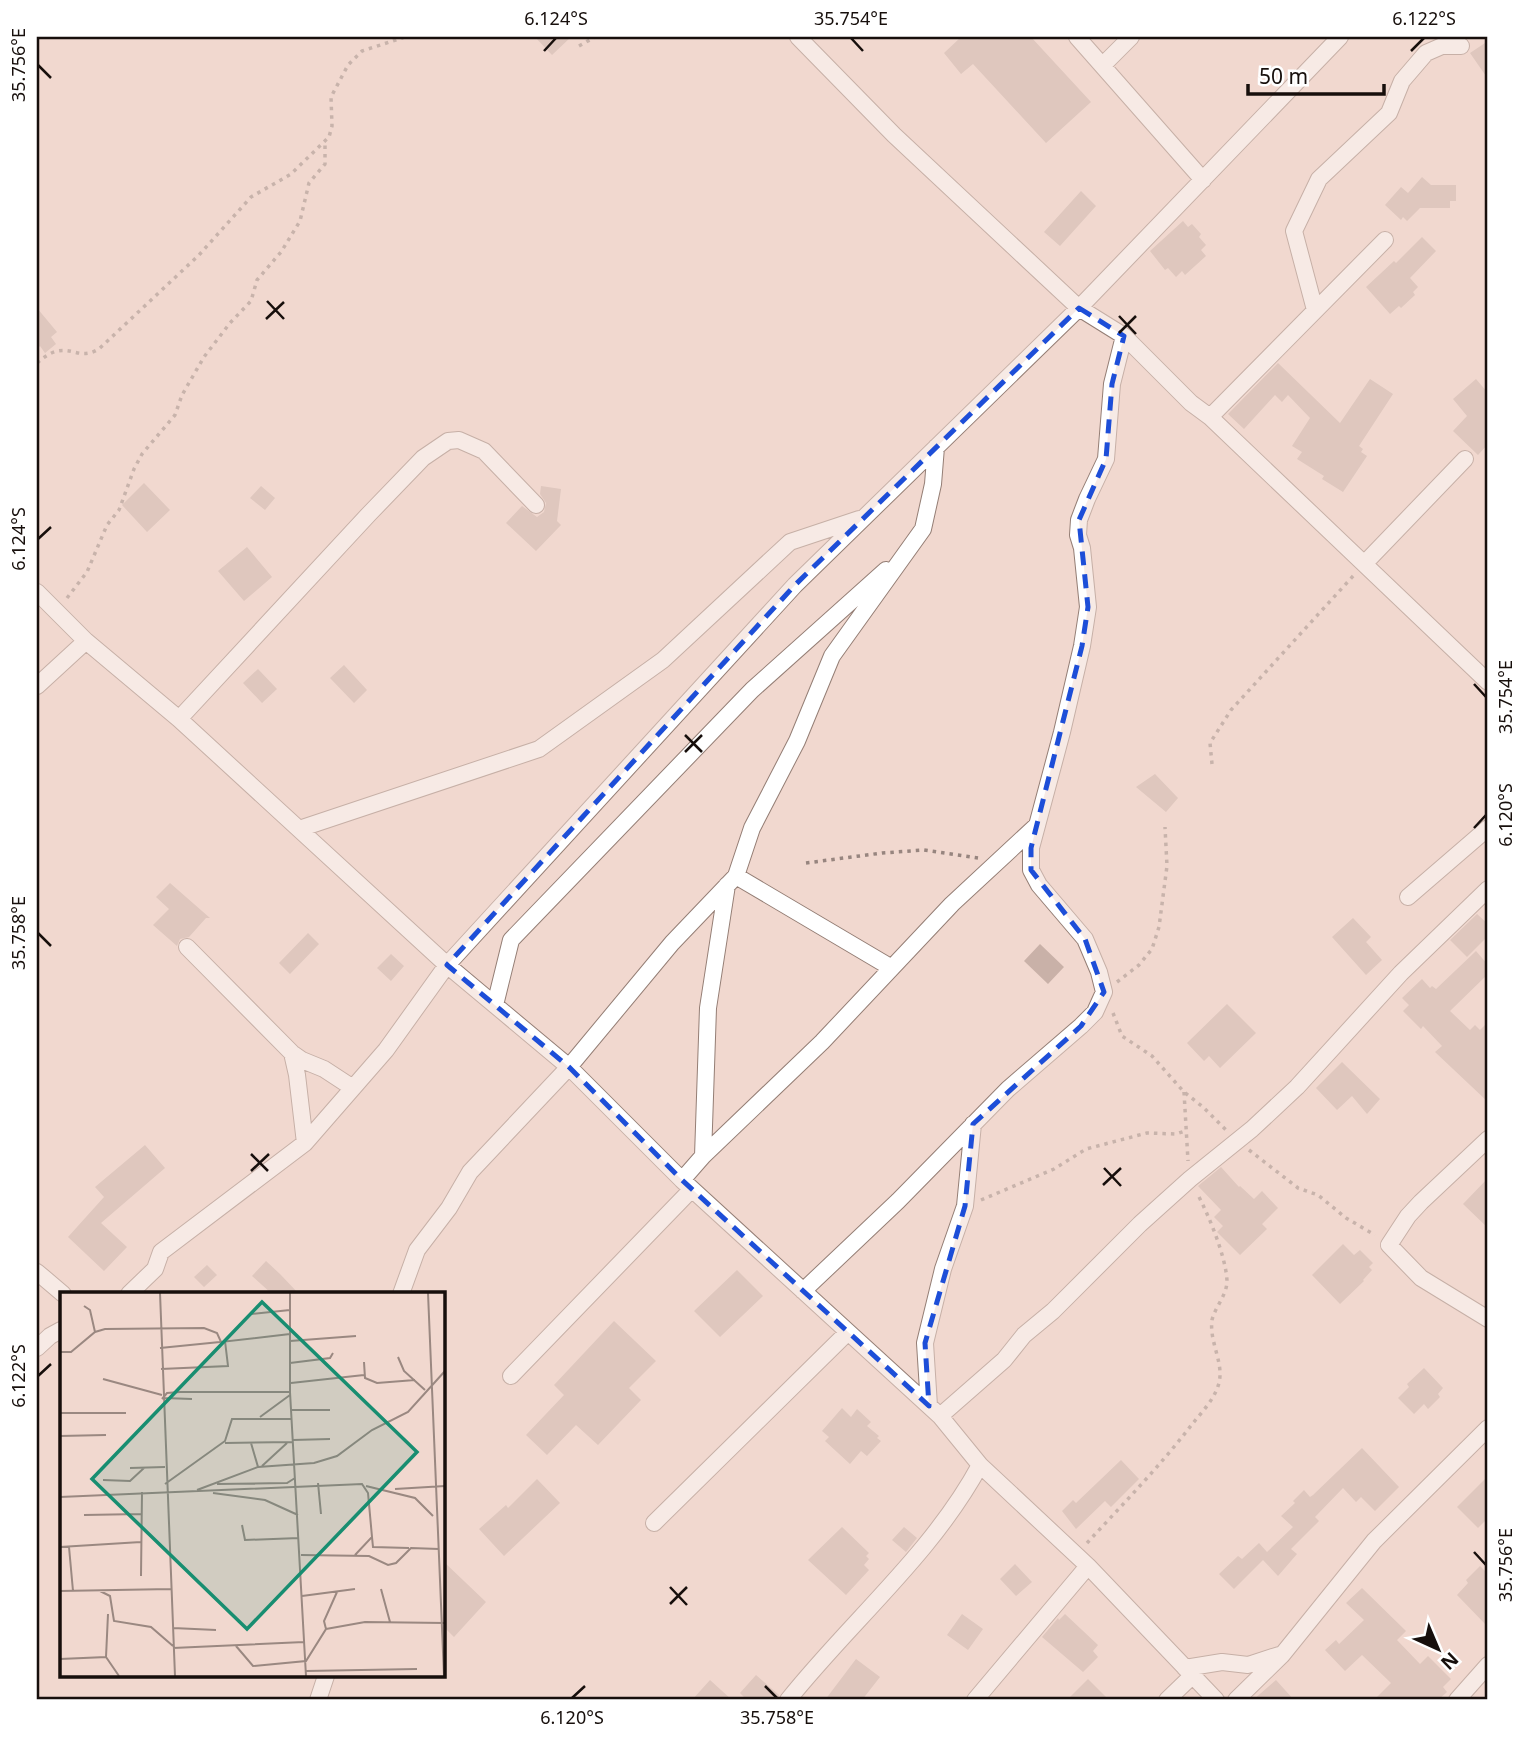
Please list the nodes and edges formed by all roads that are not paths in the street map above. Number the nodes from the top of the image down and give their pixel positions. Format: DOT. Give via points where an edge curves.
graph roads {
  1 [pos="798,37"];
  2 [pos="1077,37"];
  3 [pos="1131,37"];
  4 [pos="1340,37"];
  5 [pos="1461,46"];
  6 [pos="1103,65"];
  7 [pos="1203,180"];
  8 [pos="1385,240"];
  9 [pos="1079,308"];
  10 [pos="1315,310"];
  11 [pos="1124,335"];
  12 [pos="1210,417"];
  13 [pos="936,447"];
  14 [pos="1465,458"];
  15 [pos="536,505"];
  16 [pos="864,518"];
  17 [pos="909,550"];
  18 [pos="1366,563"];
  19 [pos="37,592"];
  20 [pos="86,641"];
  21 [pos="1488,682"];
  22 [pos="37,686"];
  23 [pos="179,719"];
  24 [pos="1038,824"];
  25 [pos="1488,828"];
  26 [pos="299,829"];
  27 [pos="731,881"];
  28 [pos="1488,889"];
  29 [pos="1408,897"];
  30 [pos="187,947"];
  31 [pos="447,965"];
  32 [pos="890,967"];
  33 [pos="495,1005"];
  34 [pos="292,1053"];
  35 [pos="569,1067"];
  36 [pos="353,1088"];
  37 [pos="973,1124"];
  38 [pos="1488,1139"];
  39 [pos="305,1143"];
  40 [pos="703,1156"];
  41 [pos="687,1184"];
  42 [pos="37,1272"];
  43 [pos="803,1291"];
  44 [pos="61,1292"];
  45 [pos="131,1292"];
  46 [pos="402,1292"];
  47 [pos="1488,1320"];
  48 [pos="60,1331"];
  49 [pos="848,1332"];
  50 [pos="37,1348"];
  51 [pos="511,1376"];
  52 [pos="935,1411"];
  53 [pos="1488,1428"];
  54 [pos="980,1465"];
  55 [pos="654,1523"];
  56 [pos="1088,1566"];
  57 [pos="1282,1654"];
  58 [pos="1488,1665"];
  59 [pos="1189,1672"];
  60 [pos="325,1678"];
  61 [pos="318,1700"];
  62 [pos="788,1700"];
  63 [pos="975,1700"];
  64 [pos="1167,1700"];
  65 [pos="1216,1700"];
  66 [pos="1236,1700"];
  67 [pos="1457,1700"];
  1 -- 9 [label="street" via="894,135"];
  2 -- 6 [label="street"];
  3 -- 6 [label="street"];
  4 -- 7 [label="street"];
  5 -- 10 [label="street" via="1442,46 1426,53 1402,82 1389,113 1319,179 1294,231"];
  6 -- 7 [label="street"];
  7 -- 9 [label="street"];
  8 -- 10 [label="street"];
  9 -- 11 [label="street"];
  9 -- 13 [label="street"];
  10 -- 12 [label="street"];
  11 -- 12 [label="street"];
  11 -- 24 [label="street" via="1112,384 1106,459 1079,520 1088,607 1082,646"];
  12 -- 18 [label="street"];
  13 -- 16 [label="street"];
  13 -- 17 [label="street" via="923,529"];
  14 -- 18 [label="street"];
  15 -- 23 [label="street" via="484,452 459,440 448,441 423,458"];
  16 -- 26 [label="street" via="790,542 663,660 539,749"];
  16 -- 31 [label="street" via="795,585"];
  17 -- 27 [label="street" via="832,656"];
  17 -- 33 [label="street" via="752,690 511,940"];
  18 -- 21 [label="street"];
  19 -- 20 [label="street"];
  20 -- 22 [label="street"];
  20 -- 23 [label="street"];
  23 -- 26 [label="street"];
  24 -- 32 [label="street"];
  24 -- 37 [label="street" via="1031,870 1085,939 1104,992 1096,1012"];
  25 -- 29 [label="street"];
  26 -- 31 [label="street"];
  27 -- 32 [label="street"];
  27 -- 35 [label="street" via="672,943"];
  27 -- 40 [label="street" via="708,1008"];
  28 -- 52 [label="street" via="1401,974 1297,1087 1140,1224 1024,1335 1004,1360"];
  30 -- 34 [label="street"];
  31 -- 33 [label="street"];
  31 -- 36 [label="street"];
  32 -- 40 [label="street" via="822,1042"];
  33 -- 35 [label="street"];
  34 -- 36 [label="street"];
  34 -- 39 [label="street"];
  35 -- 41 [label="street"];
  35 -- 46 [label="street" via="470,1172 417,1250"];
  36 -- 39 [label="street"];
  37 -- 43 [label="street"];
  37 -- 52 [label="street" via="965,1206 925,1343"];
  38 -- 47 [label="street" via="1408,1216 1389,1245 1421,1278"];
  39 -- 45 [label="street" via="161,1252 155,1269"];
  40 -- 41 [label="street"];
  41 -- 43 [label="street"];
  41 -- 51 [label="street"];
  42 -- 44 [label="street"];
  43 -- 49 [label="street"];
  48 -- 50 [label="street"];
  49 -- 52 [label="street"];
  49 -- 55 [label="street"];
  52 -- 54 [label="street"];
  53 -- 57 [label="street" via="1374,1541"];
  54 -- 56 [label="street"];
  54 -- 62 [label="street" via="932,1536"];
  56 -- 59 [label="street"];
  56 -- 63 [label="street"];
  57 -- 59 [label="street" via="1248,1665 1222,1662"];
  57 -- 66 [label="street"];
  58 -- 67 [label="street"];
  59 -- 64 [label="street"];
  59 -- 65 [label="street"];
  60 -- 61 [label="street"];
}
